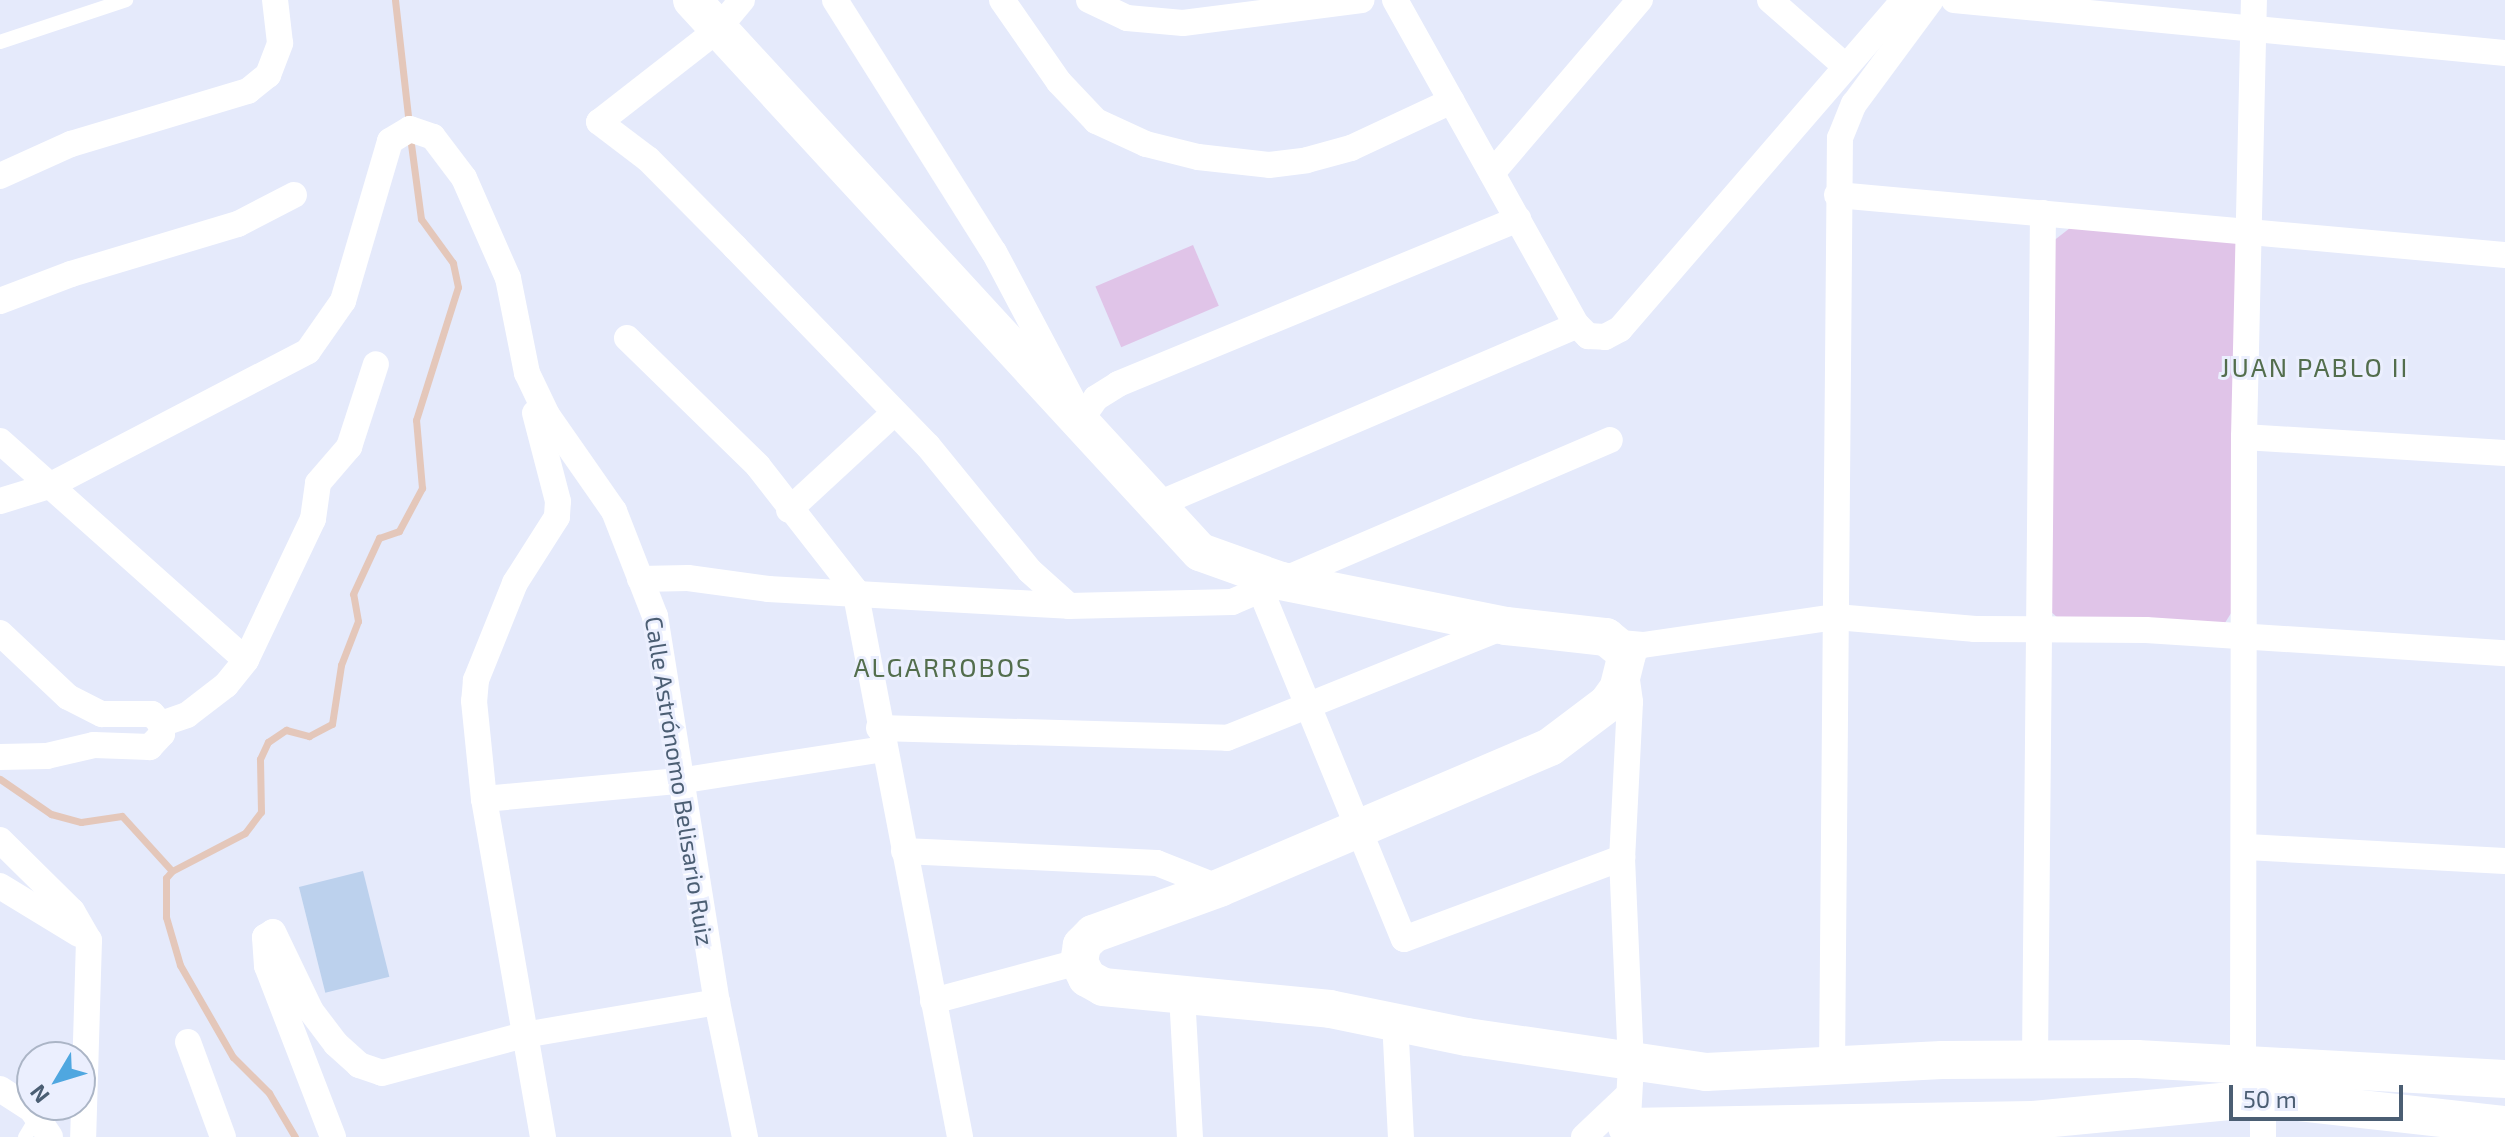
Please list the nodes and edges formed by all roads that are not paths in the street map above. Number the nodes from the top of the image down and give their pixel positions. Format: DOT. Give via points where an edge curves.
graph roads {
  1 [pos="126,0"];
  2 [pos="275,0"];
  3 [pos="692,0"];
  4 [pos="742,0"];
  5 [pos="835,0"];
  6 [pos="1002,0"];
  7 [pos="1089,0"];
  8 [pos="1362,0"];
  9 [pos="1395,0"];
  10 [pos="1640,0"];
  11 [pos="1770,0"];
  12 [pos="1904,0"];
  13 [pos="1931,0"];
  14 [pos="1954,0"];
  15 [pos="2254,0"];
  16 [pos="2253,29"];
  17 [pos="716,31"];
  18 [pos="0,42"];
  19 [pos="2505,53"];
  20 [pos="1845,66"];
  21 [pos="1452,101"];
  22 [pos="1492,173"];
  23 [pos="0,176"];
  24 [pos="294,195"];
  25 [pos="1837,195"];
  26 [pos="2043,213"];
  27 [pos="1518,219"];
  28 [pos="2250,232"];
  29 [pos="2505,255"];
  30 [pos="0,301"];
  31 [pos="1577,325"];
  32 [pos="627,338"];
  33 [pos="376,364"];
  34 [pos="527,373"];
  35 [pos="894,413"];
  36 [pos="1082,418"];
  37 [pos="2244,437"];
  38 [pos="1610,440"];
  39 [pos="0,441"];
  40 [pos="2505,453"];
  41 [pos="49,486"];
  42 [pos="0,501"];
  43 [pos="1156,505"];
  44 [pos="789,510"];
  45 [pos="640,579"];
  46 [pos="1271,586"];
  47 [pos="855,590"];
  48 [pos="1069,606"];
  49 [pos="1836,617"];
  50 [pos="1506,626"];
  51 [pos="2042,627"];
  52 [pos="0,633"];
  53 [pos="2243,639"];
  54 [pos="2505,653"];
  55 [pos="1623,656"];
  56 [pos="246,660"];
  57 [pos="1308,707"];
  58 [pos="161,724"];
  59 [pos="882,738"];
  60 [pos="0,757"];
  61 [pos="679,781"];
  62 [pos="484,799"];
  63 [pos="1359,828"];
  64 [pos="0,840"];
  65 [pos="2247,847"];
  66 [pos="904,851"];
  67 [pos="1622,858"];
  68 [pos="2505,861"];
  69 [pos="0,886"];
  70 [pos="1220,888"];
  71 [pos="89,940"];
  72 [pos="1079,962"];
  73 [pos="1182,995"];
  74 [pos="933,1001"];
  75 [pos="717,1002"];
  76 [pos="1395,1020"];
  77 [pos="524,1035"];
  78 [pos="188,1042"];
  79 [pos="2035,1059"];
  80 [pos="2243,1064"];
  81 [pos="1832,1069"];
  82 [pos="2505,1079"];
  83 [pos="0,1089"];
  84 [pos="2263,1098"];
  85 [pos="1628,1106"];
  86 [pos="2505,1125"];
  87 [pos="2033,1128"];
  88 [pos="2467,1128"];
  89 [pos="1835,1129"];
  90 [pos="37,1130"];
  91 [pos="83,1137"];
  92 [pos="223,1137"];
  93 [pos="333,1137"];
  94 [pos="543,1137"];
  95 [pos="745,1137"];
  96 [pos="960,1137"];
  97 [pos="1190,1137"];
  98 [pos="1401,1137"];
  99 [pos="1584,1137"];
  100 [pos="2263,1137"];
  1 -- 18 [label="lane"];
  2 -- 23 [label="street" via="280,43 268,75 248,91 71,144"];
  3 -- 17 [label="street"];
  4 -- 17 [label="street"];
  5 -- 36 [label="street" via="994,252"];
  6 -- 21 [label="street" via="1059,82 1096,121 1146,144 1198,157 1269,165 1307,160 1351,148"];
  7 -- 8 [label="street" via="1127,18 1153,23 1213,22"];
  9 -- 21 [label="street"];
  10 -- 22 [label="street"];
  11 -- 20 [label="street"];
  12 -- 20 [label="street"];
  13 -- 25 [label="street" via="1846,116"];
  14 -- 16 [label="street"];
  15 -- 16 [label="street"];
  16 -- 19 [label="street"];
  16 -- 28 [label="street"];
  17 -- 35 [label="street" via="599,122 648,159"];
  17 -- 36 [label="street"];
  20 -- 31 [label="street" via="1620,329 1605,337 1588,336"];
  21 -- 22 [label="street"];
  22 -- 27 [label="street"];
  24 -- 30 [label="street" via="268,213 238,224"];
  25 -- 26 [label="street"];
  25 -- 49 [label="street"];
  26 -- 28 [label="street"];
  26 -- 51 [label="street"];
  27 -- 31 [label="street"];
  27 -- 36 [label="street" via="1118,384 1096,398"];
  28 -- 29 [label="street"];
  28 -- 37 [label="street"];
  31 -- 43 [label="street"];
  32 -- 44 [label="street" via="758,466"];
  33 -- 56 [label="street" via="349,447 318,483 313,519"];
  34 -- 41 [label="street, Calle Astrónomo Belisario Ruiz" via="508,278 464,178 433,137 410,129 399,132 383,153 363,247 343,301 320,341 293,361"];
  34 -- 45 [label="street, Calle Astrónomo Belisario Ruiz" via="554,430 614,511"];
  34 -- 62 [label="street" via="558,501 557,517 515,583 476,680"];
  35 -- 44 [label="street"];
  35 -- 48 [label="street" via="928,446 1030,571"];
  36 -- 43 [label="street"];
  37 -- 40 [label="street"];
  37 -- 53 [label="street"];
  38 -- 46 [label="street"];
  39 -- 41 [label="street"];
  41 -- 42 [label="street, Calle Astrónomo Belisario Ruiz"];
  41 -- 56 [label="street"];
  43 -- 46 [label="street" via="1200,552"];
  44 -- 47 [label="street"];
  45 -- 47 [label="street"];
  45 -- 61 [label="street, Calle Astrónomo Belisario Ruiz" via="655,616"];
  46 -- 48 [label="street" via="1232,602"];
  46 -- 50 [label="street"];
  46 -- 57 [label="street"];
  47 -- 48 [label="street"];
  47 -- 59 [label="street"];
  49 -- 51 [label="street" via="1975,629"];
  49 -- 55 [label="street" via="1643,645"];
  49 -- 81 [label="street"];
  50 -- 55 [label="street"];
  50 -- 57 [label="street"];
  51 -- 53 [label="street"];
  51 -- 79 [label="street"];
  52 -- 58 [label="street" via="84,707 102,714 152,714"];
  53 -- 54 [label="street"];
  53 -- 65 [label="street"];
  55 -- 63 [label="street" via="1607,704 1550,747"];
  55 -- 67 [label="street" via="1630,702"];
  56 -- 58 [label="street" via="206,700"];
  57 -- 59 [label="street" via="1260,728 1201,741"];
  57 -- 63 [label="street"];
  58 -- 60 [label="street" via="162,734 150,747 94,745 47,756"];
  59 -- 61 [label="street"];
  59 -- 66 [label="street"];
  61 -- 62 [label="street"];
  61 -- 75 [label="street, Calle Astrónomo Belisario Ruiz"];
  62 -- 77 [label="street"];
  63 -- 67 [label="street" via="1404,939"];
  63 -- 70 [label="street"];
  64 -- 71 [label="street" via="72,911"];
  65 -- 68 [label="street"];
  65 -- 80 [label="street"];
  66 -- 70 [label="street" via="1157,863"];
  66 -- 74 [label="street"];
  67 -- 85 [label="street"];
  69 -- 71 [label="street"];
  70 -- 72 [label="street" via="1093,934 1082,945"];
  71 -- 91 [label="street"];
  72 -- 73 [label="street" via="1087,978 1103,987"];
  72 -- 74 [label="street"];
  73 -- 76 [label="street"];
  73 -- 97 [label="street"];
  74 -- 96 [label="street"];
  75 -- 77 [label="street"];
  75 -- 95 [label="street, Calle Astrónomo Belisario Ruiz"];
  76 -- 85 [label="street"];
  76 -- 98 [label="street"];
  77 -- 93 [label="street" via="407,1069 382,1073 359,1065 311,1011 273,932 265,937 267,966"];
  77 -- 94 [label="street"];
  78 -- 92 [label="street"];
  79 -- 80 [label="street"];
  79 -- 81 [label="street"];
  80 -- 82 [label="street"];
  81 -- 85 [label="street" via="1706,1072"];
  83 -- 90 [label="street"];
  84 -- 87 [label="street"];
  84 -- 88 [label="street"];
  84 -- 100 [label="street"];
  85 -- 89 [label="street"];
  85 -- 99 [label="street"];
  86 -- 88 [label="street"];
  87 -- 89 [label="street"];
}
